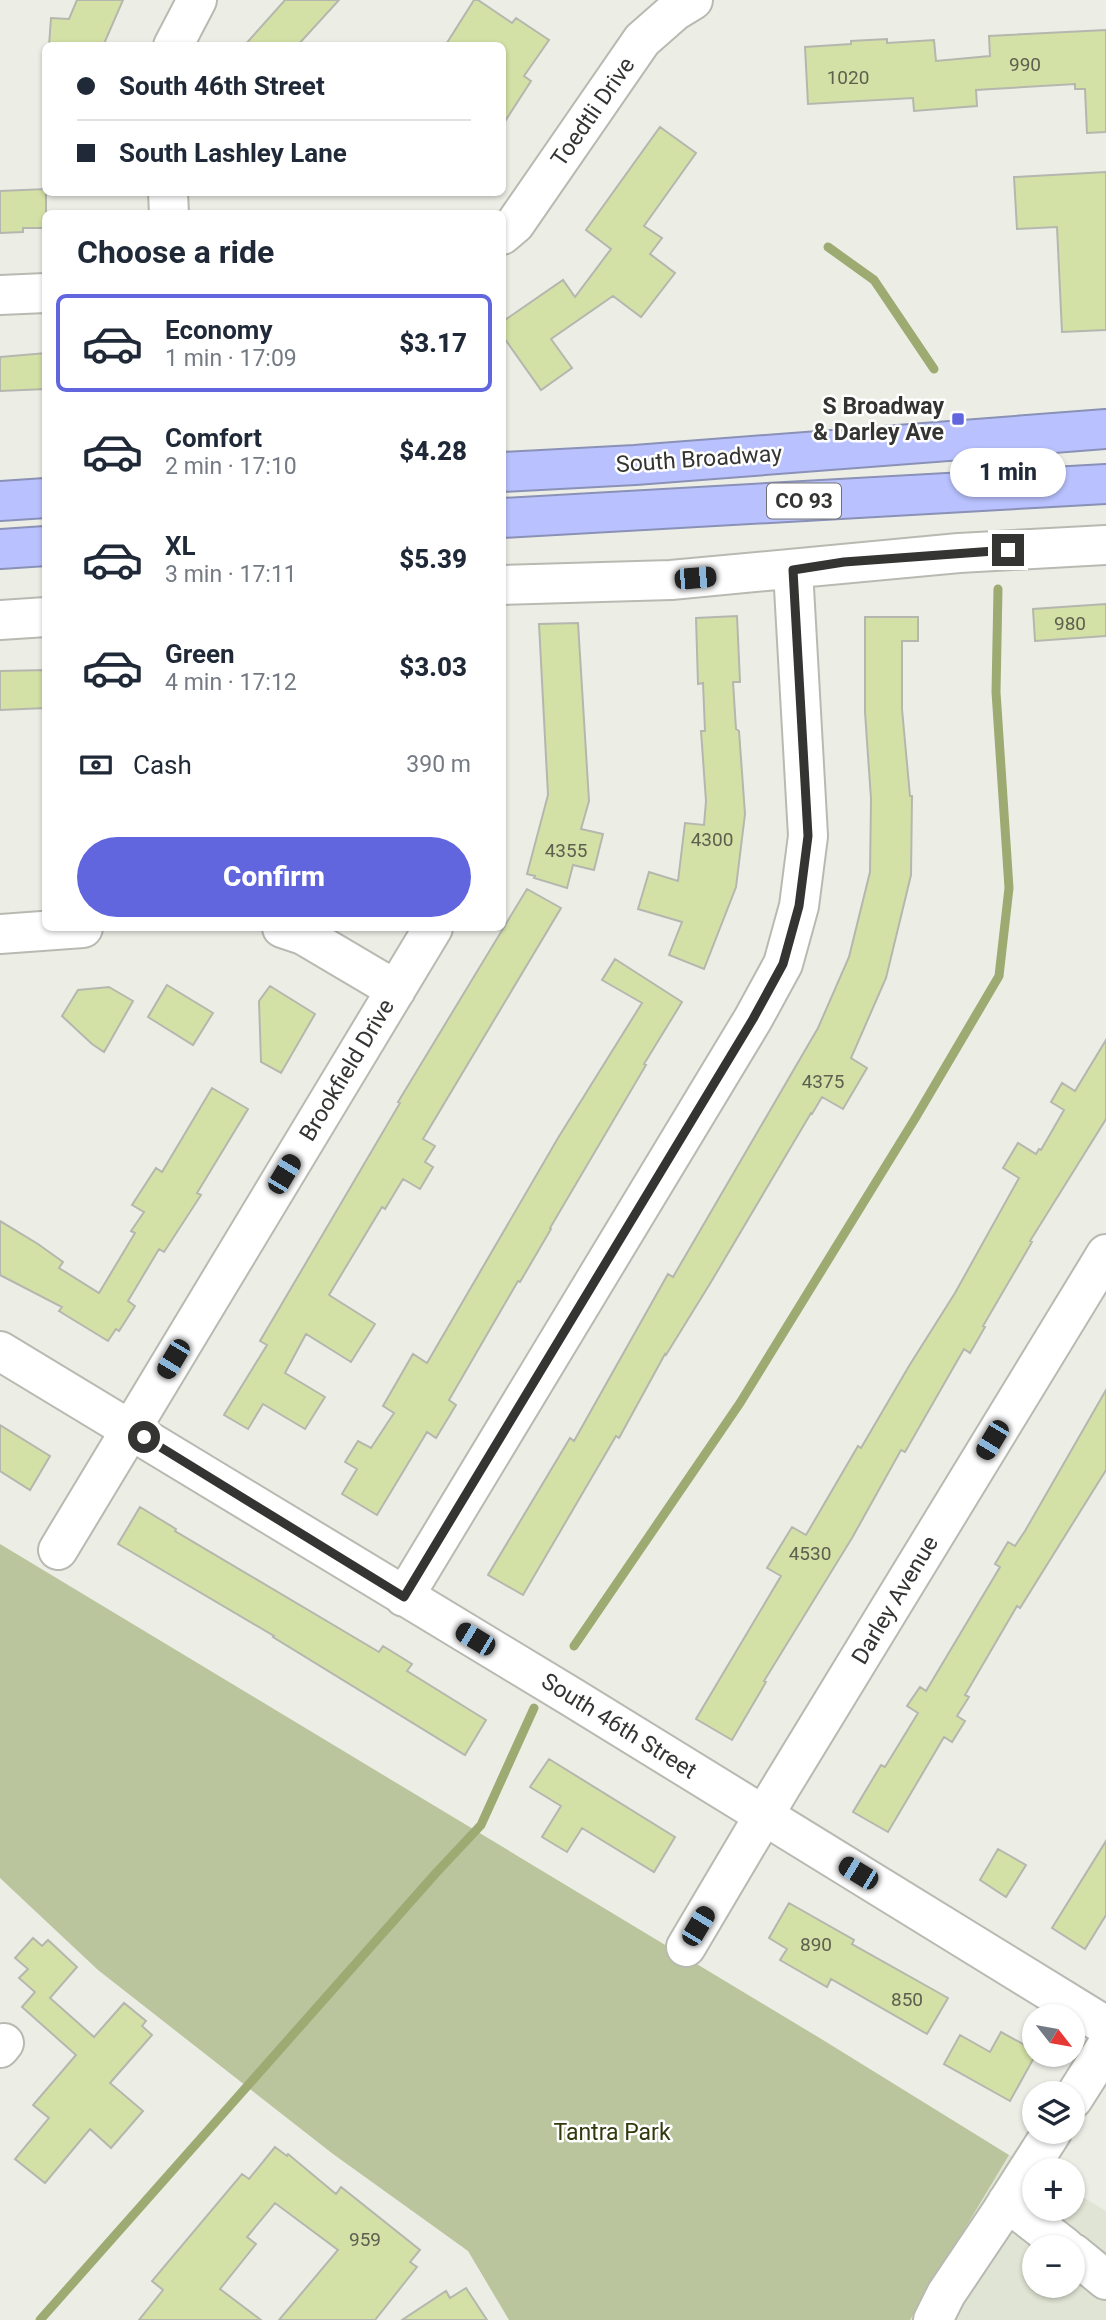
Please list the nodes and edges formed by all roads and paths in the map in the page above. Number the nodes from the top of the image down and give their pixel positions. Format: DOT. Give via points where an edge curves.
graph roads {
  1 [pos="197,0"];
  2 [pos="693,0"];
  3 [pos="175,42"];
  4 [pos="506,231"];
  5 [pos="42,293"];
  6 [pos="0,295"];
  7 [pos="1106,429"];
  8 [pos="506,472"];
  9 [pos="1106,484"];
  10 [pos="42,498"];
  11 [pos="0,501"];
  12 [pos="506,518"];
  13 [pos="1106,545"];
  14 [pos="42,546"];
  15 [pos="0,549"];
  16 [pos="793,570"];
  17 [pos="506,585"];
  18 [pos="42,617"];
  19 [pos="0,620"];
  20 [pos="42,931"];
  21 [pos="291,931"];
  22 [pos="431,931"];
  23 [pos="0,934"];
  24 [pos="396,990"];
  25 [pos="1106,1254"];
  26 [pos="0,1351"];
  27 [pos="131,1429"];
  28 [pos="58,1550"];
  29 [pos="404,1597"];
  30 [pos="763,1815"];
  31 [pos="685,1947"];
  32 [pos="1106,2026"];
  33 [pos="1106,2047"];
  34 [pos="1084,2081"];
  35 [pos="1044,2144"];
  36 [pos="1007,2202"];
  37 [pos="1050,2235"];
  38 [pos="1085,2263"];
  39 [pos="1106,2280"];
  40 [pos="933,2320"];
  1 -- 3 [label="street"];
  2 -- 4 [label="street, Toedtli Drive" via="642,40"];
  5 -- 6 [label="street"];
  7 -- 8 [label="highway, South Broadway / CO 93"];
  9 -- 12 [label="highway, South Broadway / CO 93"];
  10 -- 11 [label="highway"];
  13 -- 16 [label="street" via="844,562"];
  14 -- 15 [label="highway"];
  16 -- 17 [label="street" via="671,580"];
  16 -- 29 [label="street" via="808,836 799,906 783,964"];
  18 -- 19 [label="street"];
  20 -- 23 [label="street"];
  21 -- 24 [label="street"];
  22 -- 24 [label="street, Brookfield Drive"];
  24 -- 27 [label="street, Brookfield Drive"];
  25 -- 30 [label="street, Darley Avenue"];
  26 -- 27 [label="street, South 46th Street"];
  27 -- 28 [label="street, Brookfield Drive"];
  27 -- 29 [label="street, South 46th Street"];
  29 -- 30 [label="street, South 46th Street"];
  30 -- 31 [label="street, Darley Avenue"];
  30 -- 32 [label="street, South 46th Street"];
  33 -- 34 [label="street"];
  35 -- 36 [label="street"];
  36 -- 37 [label="street"];
  36 -- 40 [label="street"];
  38 -- 39 [label="street"];
}
